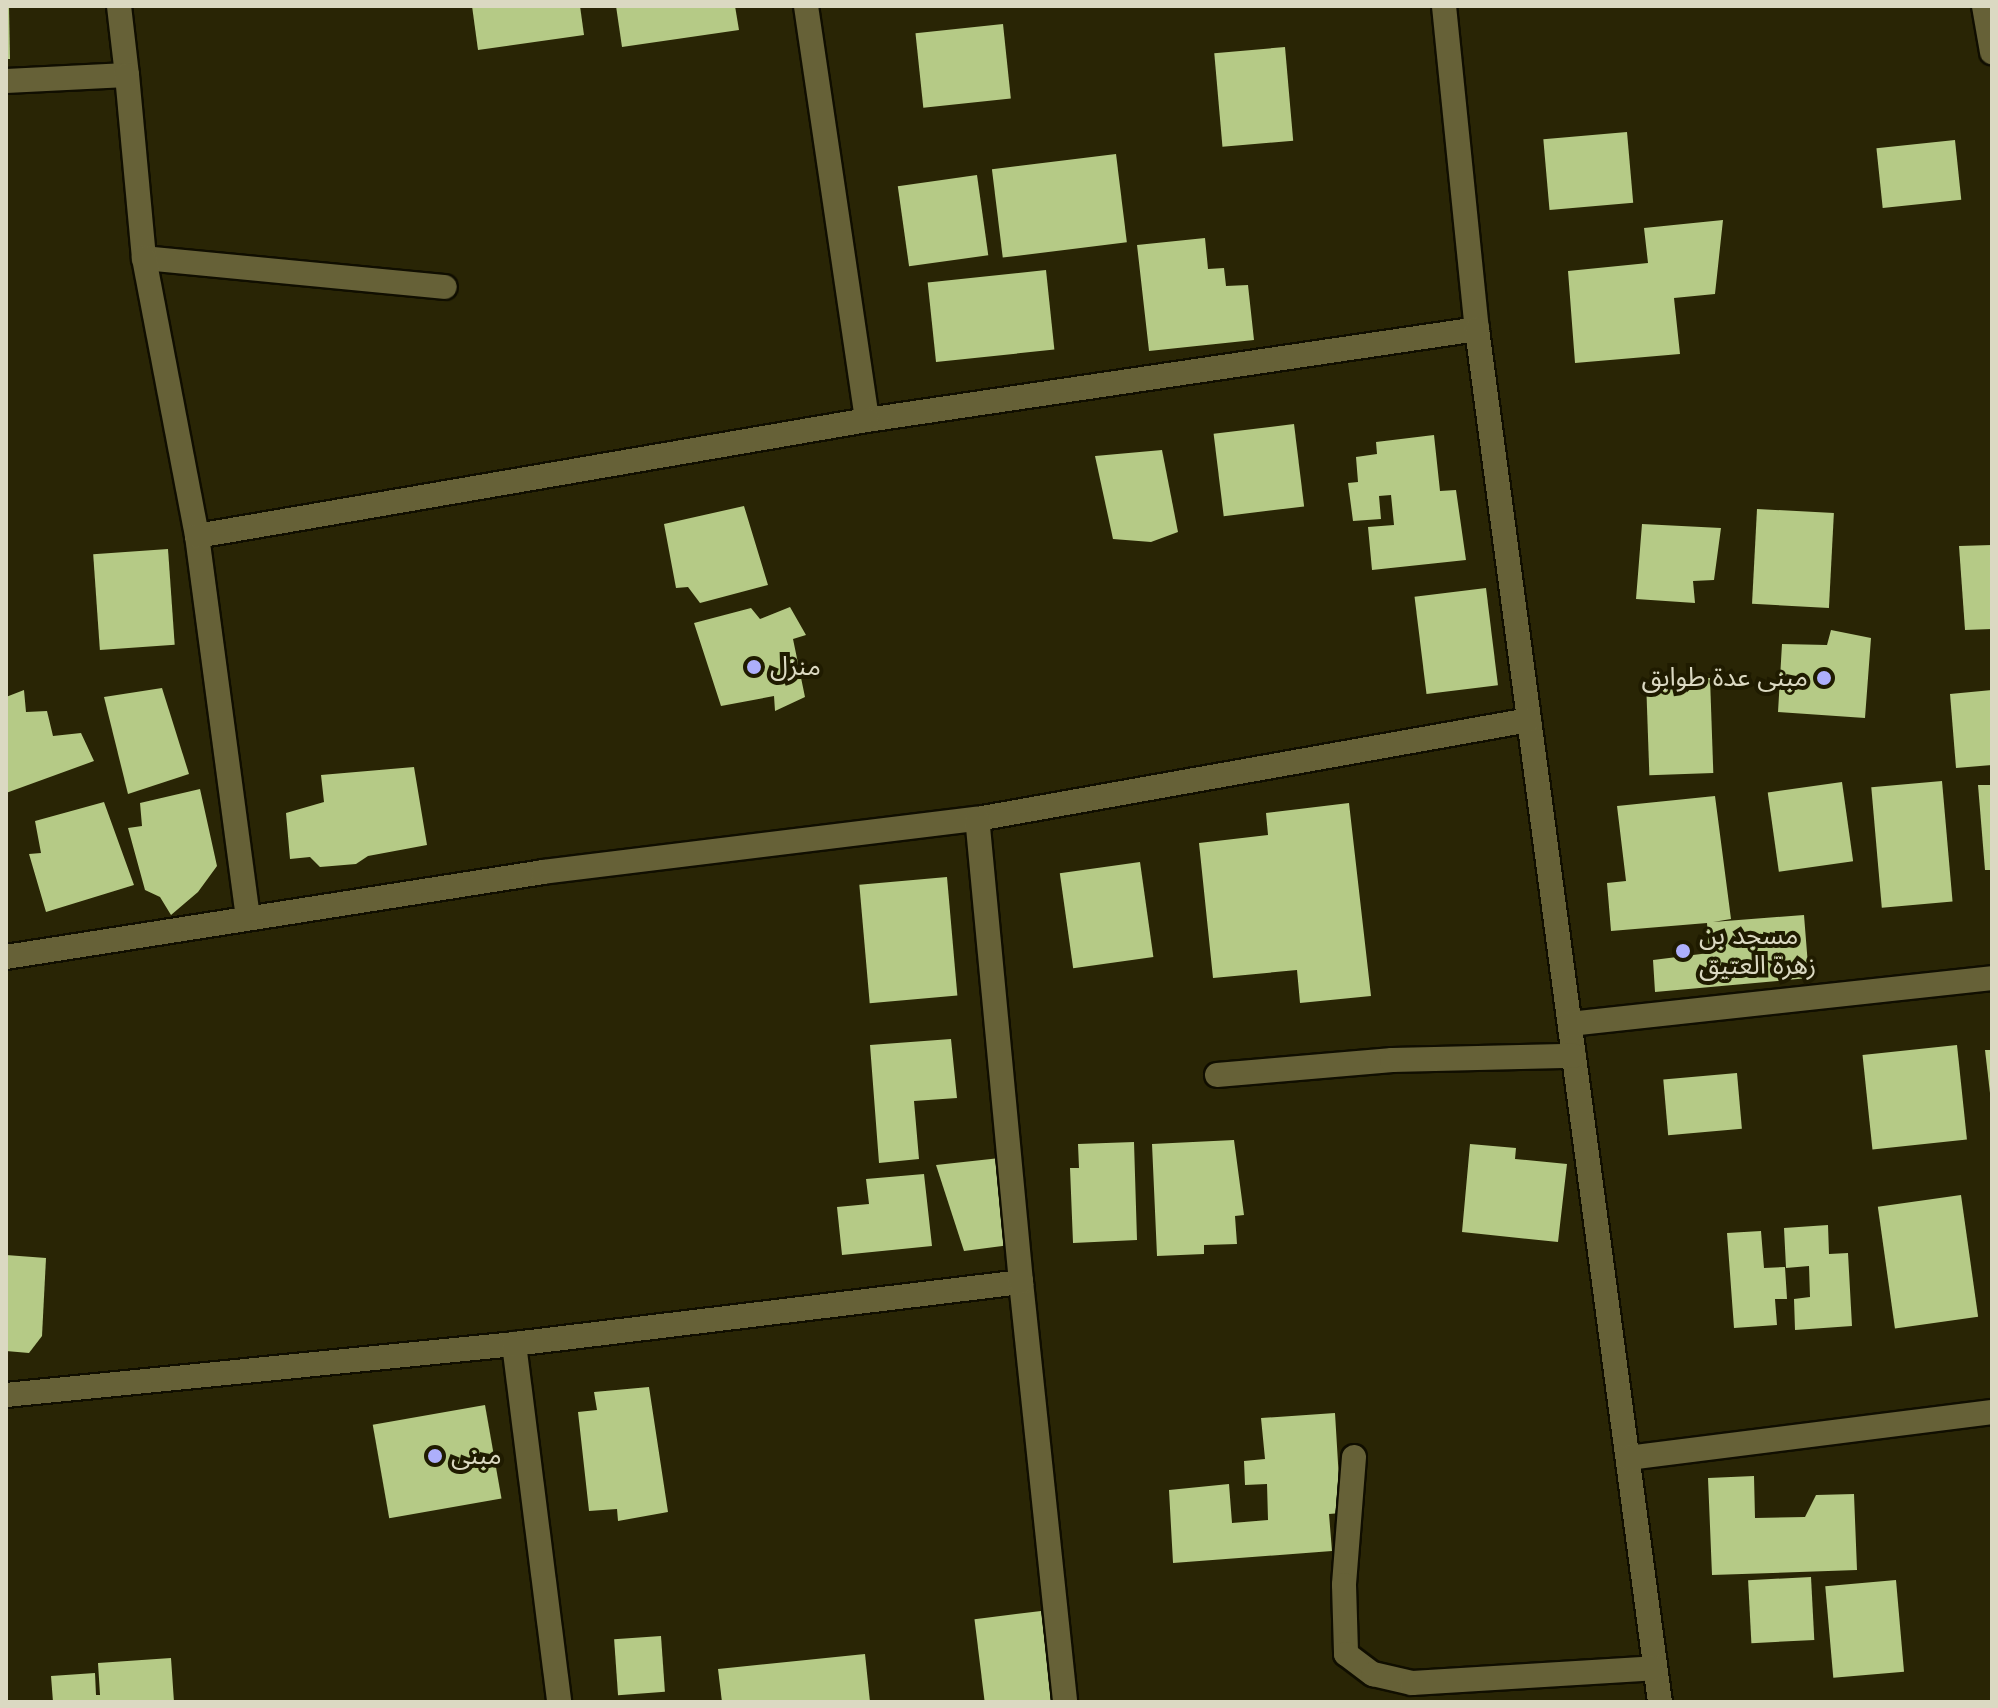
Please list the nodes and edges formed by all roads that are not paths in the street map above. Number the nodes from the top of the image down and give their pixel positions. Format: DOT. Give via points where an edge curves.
graph roads {
  1 [pos="119,6"];
  2 [pos="806,6"];
  3 [pos="1444,6"];
  4 [pos="1984,6"];
  5 [pos="1992,52"];
  6 [pos="127,75"];
  7 [pos="6,81"];
  8 [pos="144,258"];
  9 [pos="445,287"];
  10 [pos="1477,329"];
  11 [pos="867,420"];
  12 [pos="197,536"];
  13 [pos="1529,720"];
  14 [pos="977,819"];
  15 [pos="248,918"];
  16 [pos="6,957"];
  17 [pos="1992,978"];
  18 [pos="1570,1024"];
  19 [pos="1574,1056"];
  20 [pos="1217,1075"];
  21 [pos="1021,1282"];
  22 [pos="514,1344"];
  23 [pos="6,1395"];
  24 [pos="1992,1412"];
  25 [pos="1354,1457"];
  26 [pos="1628,1458"];
  27 [pos="1655,1668"];
  28 [pos="559,1702"];
  29 [pos="1065,1702"];
  30 [pos="1660,1702"];
  1 -- 6 [label="street"];
  2 -- 11 [label="street"];
  3 -- 10 [label="street"];
  4 -- 5 [label="street"];
  6 -- 7 [label="street"];
  6 -- 8 [label="street"];
  8 -- 9 [label="street"];
  8 -- 12 [label="street"];
  10 -- 11 [label="street"];
  10 -- 13 [label="street"];
  11 -- 12 [label="street"];
  12 -- 15 [label="street"];
  13 -- 14 [label="street"];
  13 -- 18 [label="street"];
  14 -- 15 [label="street" via="543,872"];
  14 -- 21 [label="street"];
  15 -- 16 [label="street"];
  17 -- 18 [label="street"];
  18 -- 19 [label="street"];
  19 -- 20 [label="street" via="1392,1060"];
  19 -- 26 [label="street"];
  21 -- 22 [label="street"];
  21 -- 29 [label="street"];
  22 -- 23 [label="street"];
  22 -- 28 [label="street"];
  24 -- 26 [label="street"];
  25 -- 27 [label="street" via="1344,1585 1346,1654 1373,1674 1412,1683"];
  26 -- 27 [label="street"];
  27 -- 30 [label="street"];
}
